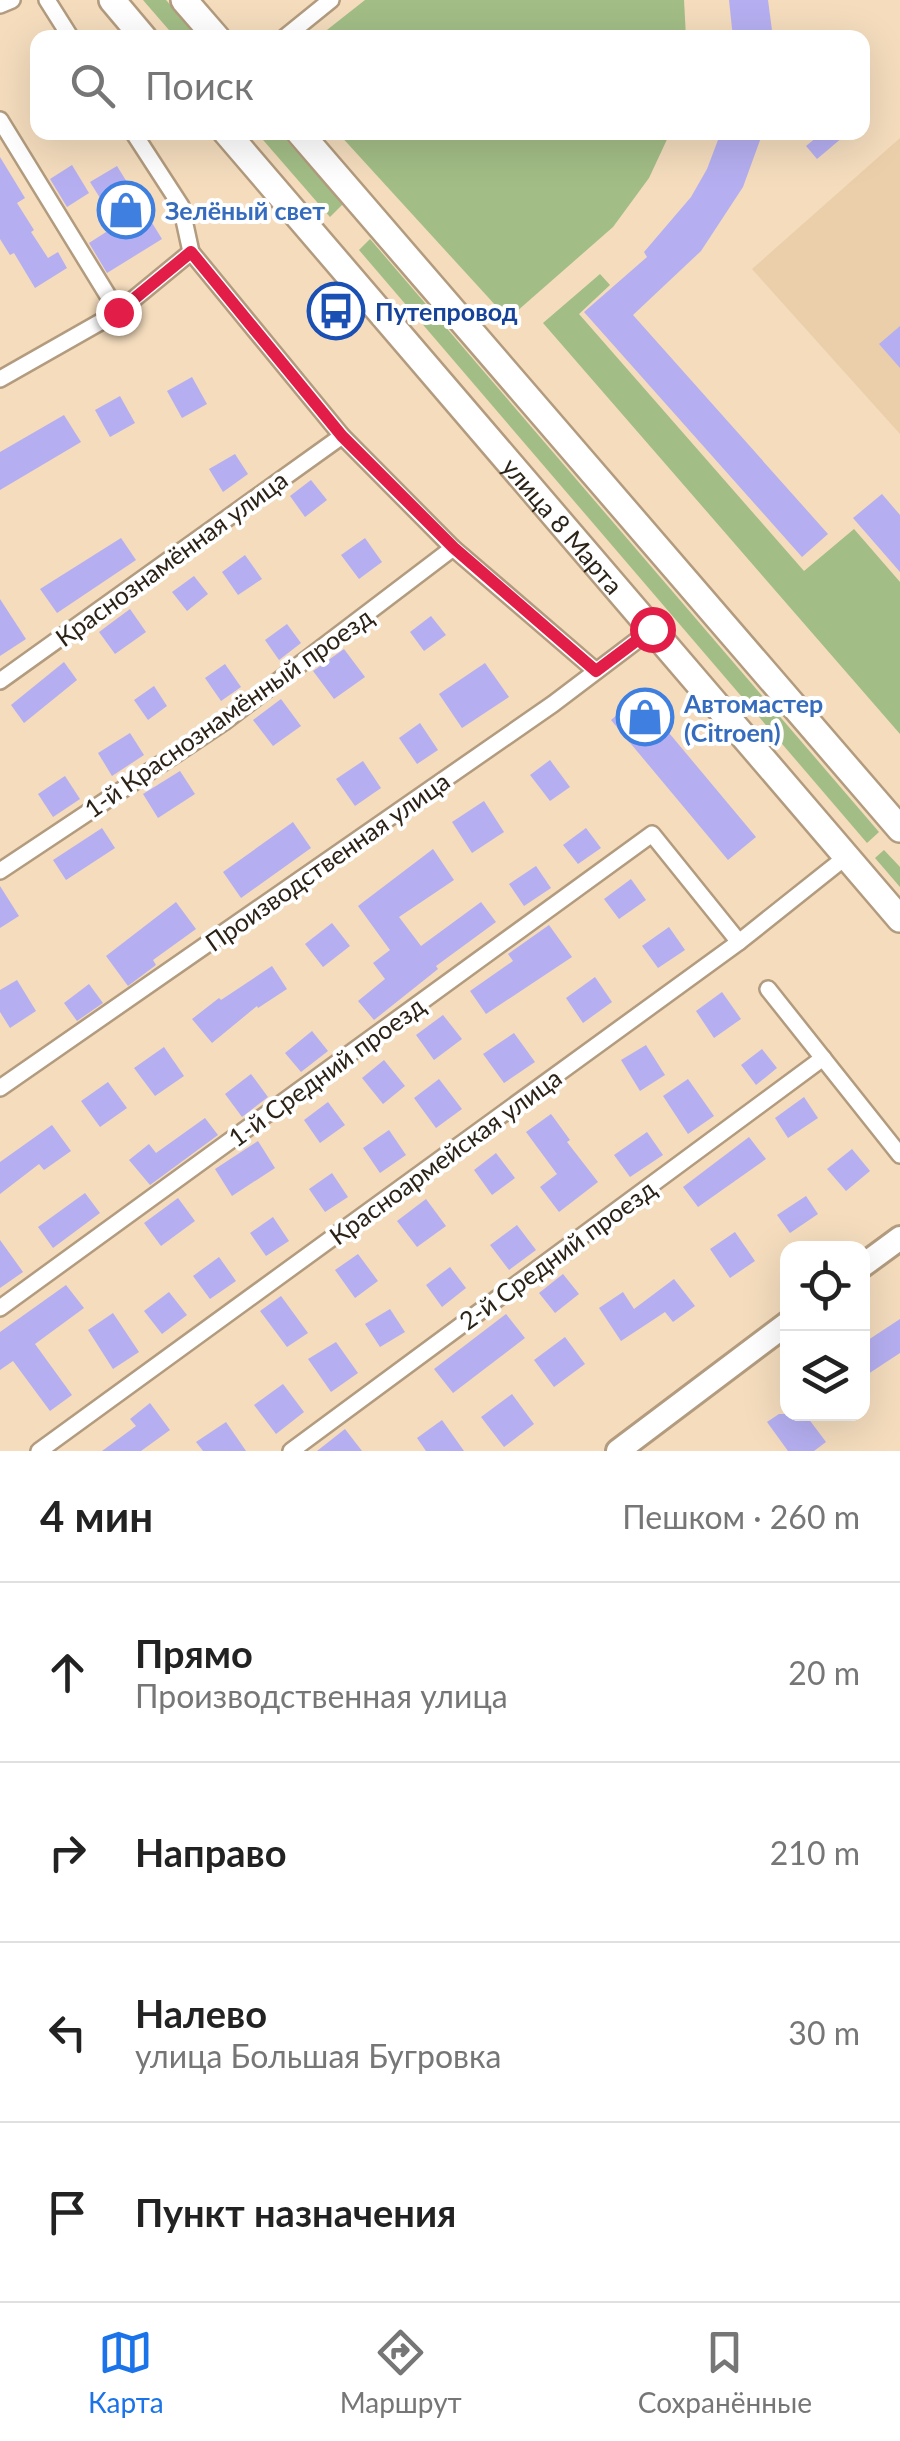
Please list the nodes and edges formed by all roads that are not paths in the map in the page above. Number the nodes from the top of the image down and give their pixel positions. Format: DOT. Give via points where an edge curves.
graph roads {
  1 [pos="12,0"];
  2 [pos="47,0"];
  3 [pos="112,0"];
  4 [pos="184,0"];
  5 [pos="331,0"];
  6 [pos="0,5"];
  7 [pos="67,30"];
  8 [pos="137,30"];
  9 [pos="210,30"];
  10 [pos="294,30"];
  11 [pos="0,120"];
  12 [pos="139,140"];
  13 [pos="233,140"];
  14 [pos="306,140"];
  15 [pos="191,252"];
  16 [pos="118,312"];
  17 [pos="0,379"];
  18 [pos="342,436"];
  19 [pos="454,548"];
  20 [pos="652,629"];
  21 [pos="596,671"];
  22 [pos="0,682"];
  23 [pos="900,829"];
  24 [pos="846,856"];
  25 [pos="0,871"];
  26 [pos="900,918"];
  27 [pos="739,942"];
  28 [pos="768,988"];
  29 [pos="823,1058"];
  30 [pos="0,1088"];
  31 [pos="900,1155"];
  32 [pos="900,1238"];
  33 [pos="870,1260"];
  34 [pos="0,1308"];
  35 [pos="780,1329"];
  36 [pos="39,1451"];
  37 [pos="291,1451"];
  38 [pos="618,1451"];
  1 -- 6 [label="street"];
  2 -- 7 [label="street"];
  3 -- 8 [label="main road"];
  4 -- 9 [label="main road"];
  5 -- 10 [label="street"];
  11 -- 16 [label="street"];
  12 -- 15 [label="street" via="182,206"];
  13 -- 20 [label="main road, улица 8 Марта"];
  14 -- 23 [label="main road"];
  15 -- 16 [label="street"];
  15 -- 18 [label="street"];
  16 -- 17 [label="street"];
  18 -- 19 [label="street"];
  18 -- 22 [label="street, Краснознамённая улица"];
  19 -- 21 [label="street"];
  19 -- 25 [label="street, 1-й Краснознамённый проезд" via="224,722"];
  20 -- 21 [label="street, Производственная улица"];
  20 -- 24 [label="main road, улица 8 Марта"];
  21 -- 30 [label="street, Производственная улица"];
  24 -- 26 [label="main road, улица 8 Марта"];
  24 -- 27 [label="street, Красноармейская улица"];
  27 -- 34 [label="street, 1-й Средний проезд" via="652,834"];
  27 -- 36 [label="street, Красноармейская улица"];
  28 -- 29 [label="street"];
  29 -- 31 [label="street"];
  29 -- 37 [label="street, 2-й Средний проезд"];
  32 -- 33 [label="street"];
  35 -- 38 [label="street"];
}
